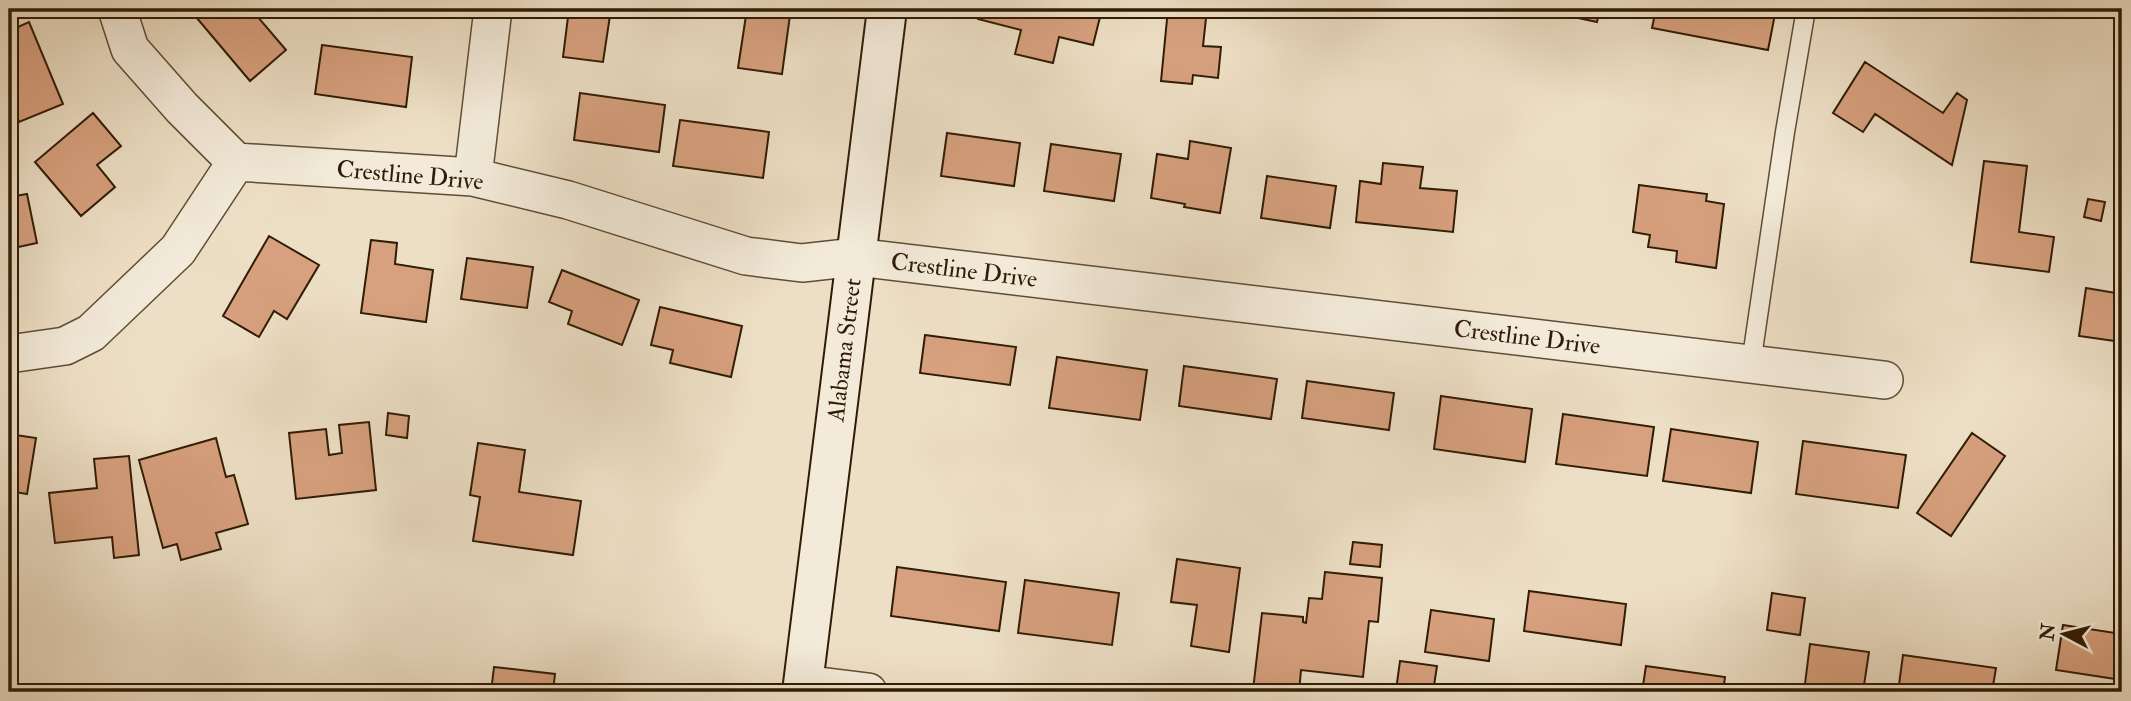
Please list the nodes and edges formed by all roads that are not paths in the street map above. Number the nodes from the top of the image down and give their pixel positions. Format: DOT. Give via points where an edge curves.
graph roads {
  1 [pos="117,9"];
  2 [pos="493,9"];
  3 [pos="887,9"];
  4 [pos="1806,9"];
  5 [pos="236,162"];
  6 [pos="473,177"];
  7 [pos="856,257"];
  8 [pos="9,354"];
  9 [pos="1751,364"];
  10 [pos="1884,380"];
  11 [pos="803,688"];
  12 [pos="868,692"];
  1 -- 5 [label="street" via="130,49"];
  2 -- 6 [label="street"];
  3 -- 7 [label="main road, Alabama Street"];
  4 -- 9 [label="lane"];
  5 -- 6 [label="street, Crestline Drive"];
  5 -- 8 [label="street" via="178,250 91,333 65,346"];
  6 -- 7 [label="street, Crestline Drive" via="568,200 746,256 802,263"];
  7 -- 9 [label="street, Crestline Drive"];
  7 -- 11 [label="main road, Alabama Street"];
  9 -- 10 [label="street, Crestline Drive"];
  11 -- 12 [label="street"];
}
